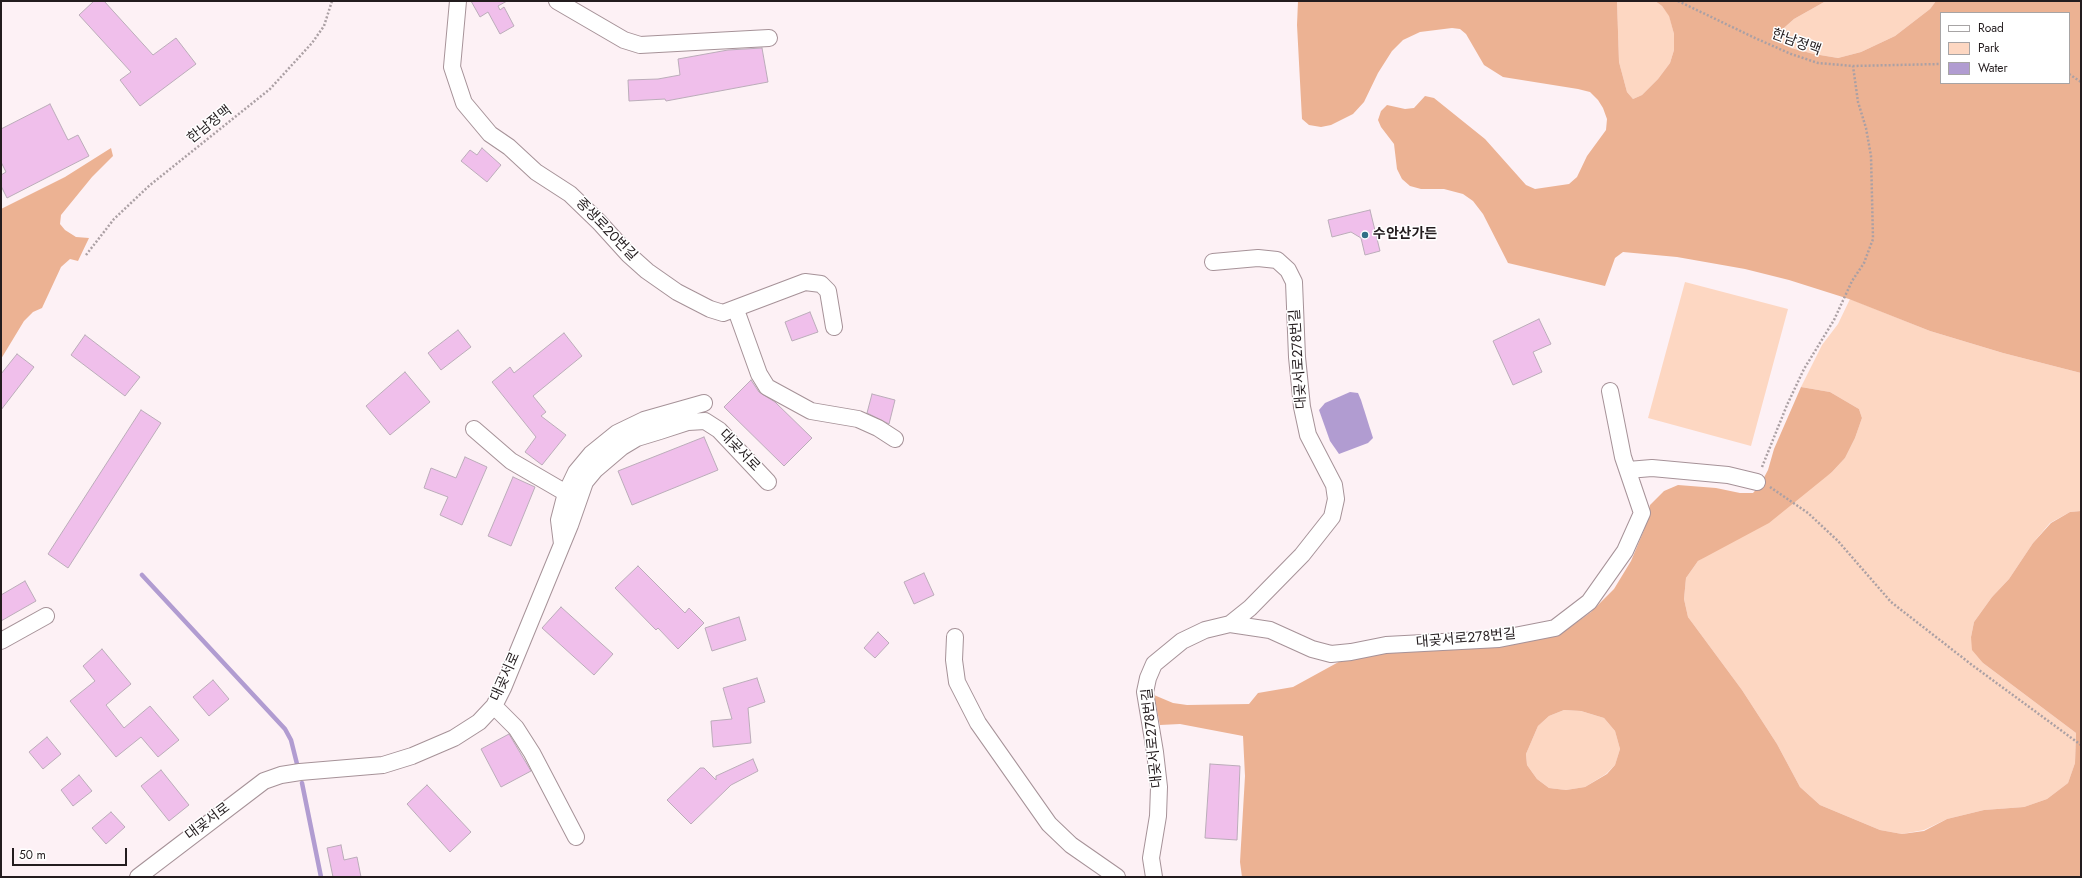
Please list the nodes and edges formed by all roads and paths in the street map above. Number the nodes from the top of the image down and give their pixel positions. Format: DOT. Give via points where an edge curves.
graph roads {
  1 [pos="332,1"];
  2 [pos="458,1"];
  3 [pos="557,1"];
  4 [pos="1678,1"];
  5 [pos="769,38"];
  6 [pos="1940,64"];
  7 [pos="1853,66"];
  8 [pos="2070,75"];
  9 [pos="2081,82"];
  10 [pos="86,255"];
  11 [pos="1213,262"];
  12 [pos="736,310"];
  13 [pos="834,327"];
  14 [pos="1610,391"];
  15 [pos="704,403"];
  16 [pos="474,429"];
  17 [pos="894,439"];
  18 [pos="1628,470"];
  19 [pos="768,482"];
  20 [pos="1757,482"];
  21 [pos="566,493"];
  22 [pos="562,544"];
  23 [pos="46,616"];
  24 [pos="1230,624"];
  25 [pos="955,637"];
  26 [pos="1,641"];
  27 [pos="494,706"];
  28 [pos="2081,745"];
  29 [pos="576,837"];
  30 [pos="138,877"];
  31 [pos="1117,877"];
  32 [pos="1154,877"];
  1 -- 10 [label="path, 한남정맥" via="324,26 270,89 150,185 114,219"];
  2 -- 12 [label="lane, 종생로20번길" via="452,67 464,103 476,119 536,172 570,194 647,271 677,292 710,309 723,313"];
  3 -- 5 [label="lane" via="624,40 640,45"];
  4 -- 7 [label="path, 한남정맥" via="1791,54 1818,63"];
  6 -- 7 [label="path, 한남정맥"];
  7 -- 20 [label="path" via="1858,102 1871,156 1874,239 1834,320 1801,375"];
  8 -- 9 [label="path"];
  11 -- 24 [label="lane, 대곶서로278번길" via="1258,258 1277,260 1288,270 1294,282 1302,407 1308,435 1334,485 1336,499 1332,517 1302,555 1264,595"];
  12 -- 13 [label="lane, 종생로20번길" via="805,282 821,284 828,291"];
  12 -- 17 [label="lane" via="759,374 767,387 811,411 858,419"];
  14 -- 18 [label="lane, 대곶서로278번길"];
  15 -- 21 [label="lane" via="644,420 617,433 591,454 576,472"];
  16 -- 21 [label="lane" via="511,461"];
  18 -- 20 [label="lane" via="1652,468 1720,474"];
  18 -- 24 [label="lane, 대곶서로278번길" via="1642,513 1625,551 1589,602 1555,628 1499,639 1386,645 1331,654 1312,649 1270,630"];
  19 -- 22 [label="lane, 대곶서로" via="719,430 705,421 688,422 660,430 637,438 622,447 595,470 585,482"];
  20 -- 28 [label="path" via="1773,488 1808,513 1838,541 1891,602"];
  21 -- 22 [label="lane" via="559,520"];
  22 -- 27 [label="lane, 대곶서로"];
  23 -- 26 [label="lane"];
  24 -- 32 [label="lane, 대곶서로278번길" via="1204,630 1182,641 1154,664 1148,678 1145,692 1159,788 1158,816 1151,858"];
  25 -- 31 [label="lane" via="954,660 958,682 978,723 1049,824 1071,845"];
  27 -- 29 [label="lane" via="516,728"];
  27 -- 30 [label="lane, 대곶서로" via="479,722 454,738 412,756 383,765 300,772 264,780"];
}
